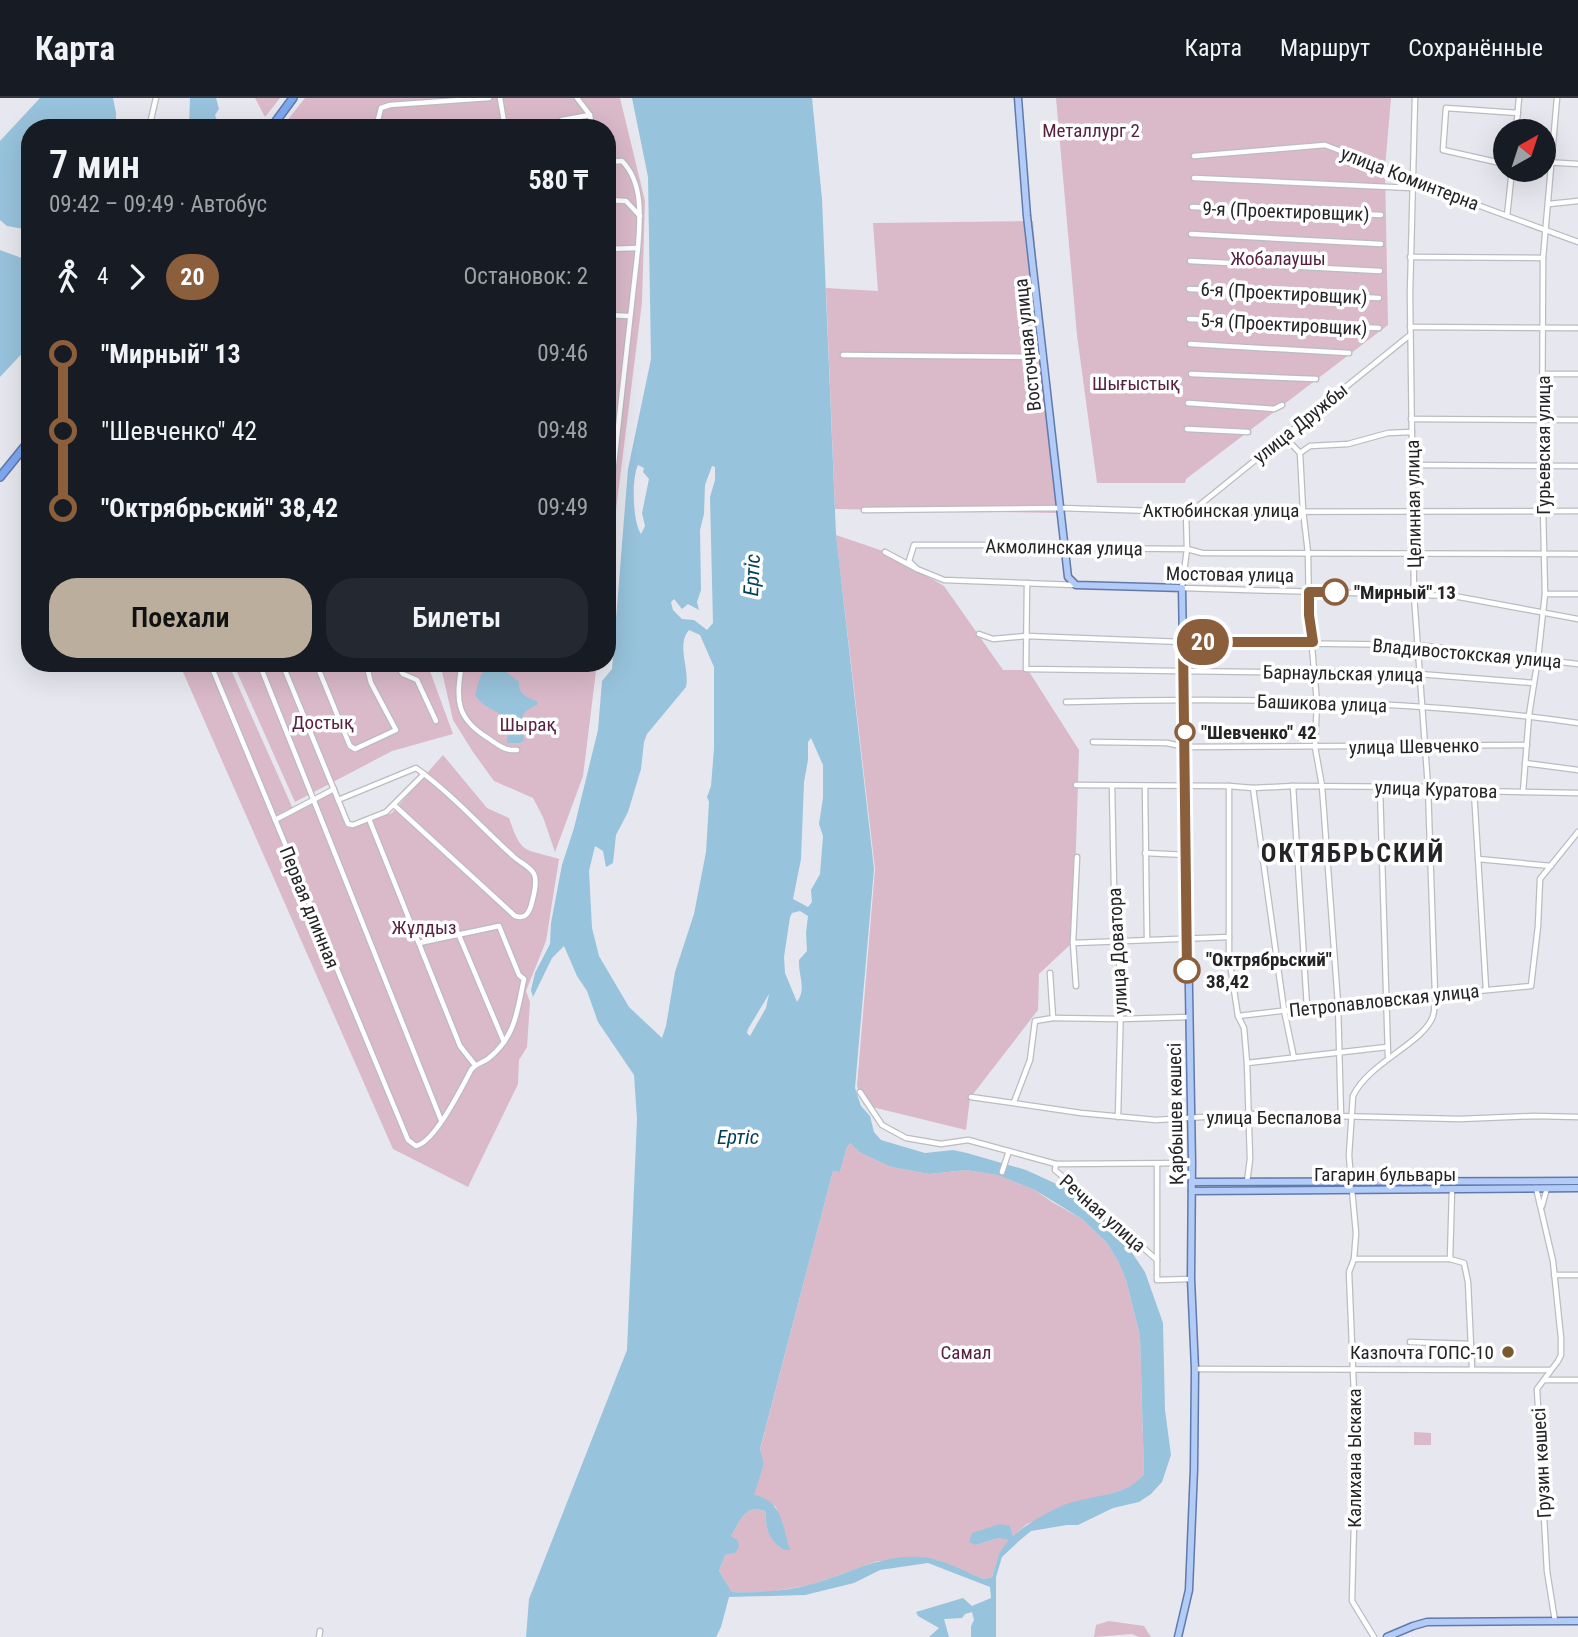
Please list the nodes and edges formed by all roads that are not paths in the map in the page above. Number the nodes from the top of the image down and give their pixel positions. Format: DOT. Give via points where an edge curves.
graph roads {
  1 [pos="156,98"];
  2 [pos="293,98"];
  3 [pos="489,98"];
  4 [pos="500,98"];
  5 [pos="577,98"];
  6 [pos="1018,98"];
  7 [pos="1415,98"];
  8 [pos="1519,98"];
  9 [pos="1556,98"];
  10 [pos="1518,113"];
  11 [pos="590,115"];
  12 [pos="151,119"];
  13 [pos="278,119"];
  14 [pos="378,119"];
  15 [pos="504,119"];
  16 [pos="568,119"];
  17 [pos="591,119"];
  18 [pos="1517,119"];
  19 [pos="1555,119"];
  20 [pos="1194,156"];
  21 [pos="616,161"];
  22 [pos="1493,161"];
  23 [pos="1556,163"];
  24 [pos="1578,164"];
  25 [pos="1194,178"];
  26 [pos="1412,181"];
  27 [pos="1511,182"];
  28 [pos="1551,182"];
  29 [pos="1411,188"];
  30 [pos="616,200"];
  31 [pos="1578,201"];
  32 [pos="1549,204"];
  33 [pos="1192,207"];
  34 [pos="1381,215"];
  35 [pos="640,216"];
  36 [pos="1507,216"];
  37 [pos="1546,230"];
  38 [pos="1191,234"];
  39 [pos="1578,242"];
  40 [pos="1381,244"];
  41 [pos="638,248"];
  42 [pos="616,249"];
  43 [pos="1410,257"];
  44 [pos="1543,258"];
  45 [pos="1190,261"];
  46 [pos="1380,271"];
  47 [pos="1189,289"];
  48 [pos="1379,298"];
  49 [pos="616,315"];
  50 [pos="629,316"];
  51 [pos="1189,319"];
  52 [pos="1410,327"];
  53 [pos="1544,327"];
  54 [pos="1379,328"];
  55 [pos="1578,328"];
  56 [pos="1410,335"];
  57 [pos="1190,344"];
  58 [pos="1349,353"];
  59 [pos="843,355"];
  60 [pos="1044,357"];
  61 [pos="1191,374"];
  62 [pos="1544,374"];
  63 [pos="1578,374"];
  64 [pos="1315,379"];
  65 [pos="1188,403"];
  66 [pos="1282,405"];
  67 [pos="1411,419"];
  68 [pos="1543,419"];
  69 [pos="1578,420"];
  70 [pos="1187,429"];
  71 [pos="616,430"];
  72 [pos="1248,432"];
  73 [pos="1412,432"];
  74 [pos="1283,435"];
  75 [pos="21,451"];
  76 [pos="1300,453"];
  77 [pos="1412,466"];
  78 [pos="1542,466"];
  79 [pos="1578,466"];
  80 [pos="0,477"];
  81 [pos="1060,508"];
  82 [pos="864,510"];
  83 [pos="1303,510"];
  84 [pos="1413,510"];
  85 [pos="1542,511"];
  86 [pos="1578,511"];
  87 [pos="1189,512"];
  88 [pos="1064,548"];
  89 [pos="1187,549"];
  90 [pos="885,552"];
  91 [pos="1308,553"];
  92 [pos="1413,553"];
  93 [pos="1543,554"];
  94 [pos="1578,554"];
  95 [pos="917,569"];
  96 [pos="1027,583"];
  97 [pos="1076,585"];
  98 [pos="1182,588"];
  99 [pos="1309,592"];
  100 [pos="1545,594"];
  101 [pos="1578,594"];
  102 [pos="1414,595"];
  103 [pos="1543,613"];
  104 [pos="1578,619"];
  105 [pos="979,634"];
  106 [pos="1026,636"];
  107 [pos="1183,642"];
  108 [pos="1313,642"];
  109 [pos="1417,645"];
  110 [pos="1538,658"];
  111 [pos="1578,664"];
  112 [pos="1185,671"];
  113 [pos="214,672"];
  114 [pos="263,672"];
  115 [pos="286,672"];
  116 [pos="320,672"];
  117 [pos="368,672"];
  118 [pos="402,672"];
  119 [pos="461,672"];
  120 [pos="1315,672"];
  121 [pos="1419,674"];
  122 [pos="1534,683"];
  123 [pos="1184,700"];
  124 [pos="1066,702"];
  125 [pos="1317,702"];
  126 [pos="1423,706"];
  127 [pos="1529,715"];
  128 [pos="436,722"];
  129 [pos="1578,723"];
  130 [pos="1093,742"];
  131 [pos="1426,744"];
  132 [pos="1527,745"];
  133 [pos="1185,747"];
  134 [pos="1315,747"];
  135 [pos="517,750"];
  136 [pos="1525,763"];
  137 [pos="1578,770"];
  138 [pos="424,774"];
  139 [pos="1076,785"];
  140 [pos="1112,786"];
  141 [pos="1229,786"];
  142 [pos="1293,786"];
  143 [pos="1322,786"];
  144 [pos="1145,787"];
  145 [pos="1186,787"];
  146 [pos="1429,787"];
  147 [pos="1252,788"];
  148 [pos="1380,788"];
  149 [pos="334,789"];
  150 [pos="1474,791"];
  151 [pos="1524,792"];
  152 [pos="1578,793"];
  153 [pos="314,798"];
  154 [pos="338,800"];
  155 [pos="394,806"];
  156 [pos="275,820"];
  157 [pos="369,820"];
  158 [pos="1578,832"];
  159 [pos="1145,853"];
  160 [pos="1187,855"];
  161 [pos="1077,857"];
  162 [pos="1478,859"];
  163 [pos="1551,866"];
  164 [pos="458,933"];
  165 [pos="1229,937"];
  166 [pos="1187,938"];
  167 [pos="1147,939"];
  168 [pos="1118,941"];
  169 [pos="419,943"];
  170 [pos="1073,943"];
  171 [pos="1050,973"];
  172 [pos="1076,986"];
  173 [pos="1486,989"];
  174 [pos="1435,994"];
  175 [pos="1386,999"];
  176 [pos="1338,1003"];
  177 [pos="1307,1007"];
  178 [pos="1284,1010"];
  179 [pos="1238,1016"];
  180 [pos="1189,1017"];
  181 [pos="1053,1018"];
  182 [pos="1121,1019"];
  183 [pos="504,1042"];
  184 [pos="1387,1046"];
  185 [pos="1340,1052"];
  186 [pos="1388,1057"];
  187 [pos="1294,1058"];
  188 [pos="1247,1063"];
  189 [pos="475,1065"];
  190 [pos="860,1092"];
  191 [pos="971,1097"];
  192 [pos="1014,1102"];
  193 [pos="1249,1114"];
  194 [pos="1118,1117"];
  195 [pos="1340,1117"];
  196 [pos="1352,1117"];
  197 [pos="1578,1117"];
  198 [pos="1190,1118"];
  199 [pos="441,1121"];
  200 [pos="1009,1151"];
  201 [pos="1192,1163"];
  202 [pos="1056,1164"];
  203 [pos="1157,1164"];
  204 [pos="1002,1172"];
  205 [pos="1351,1181"];
  206 [pos="1578,1181"];
  207 [pos="1192,1182"];
  208 [pos="1247,1182"];
  209 [pos="1536,1185"];
  210 [pos="1547,1188"];
  211 [pos="1578,1188"];
  212 [pos="1452,1189"];
  213 [pos="1352,1190"];
  214 [pos="1192,1191"];
  215 [pos="1541,1210"];
  216 [pos="1354,1259"];
  217 [pos="1450,1259"];
  218 [pos="1157,1260"];
  219 [pos="1554,1275"];
  220 [pos="1578,1275"];
  221 [pos="1191,1279"];
  222 [pos="1410,1342"];
  223 [pos="1471,1344"];
  224 [pos="1354,1368"];
  225 [pos="1195,1369"];
  226 [pos="1472,1369"];
  227 [pos="1550,1370"];
  228 [pos="1543,1380"];
  229 [pos="1578,1380"];
  230 [pos="1578,1620"];
  231 [pos="1555,1621"];
  232 [pos="1178,1637"];
  233 [pos="1374,1637"];
  234 [pos="1387,1637"];
  1 -- 12 [label="street"];
  2 -- 13 [label="highway"];
  3 -- 14 [label="street" via="390,105 381,108"];
  4 -- 15 [label="street"];
  5 -- 11 [label="street"];
  6 -- 60 [label="main road, Восточная улица"];
  7 -- 26 [label="street, Целинная улица"];
  8 -- 10 [label="street"];
  9 -- 19 [label="street, Гурьевская улица"];
  10 -- 18 [label="street"];
  10 -- 22 [label="street" via="1446,108 1443,150"];
  11 -- 16 [label="street"];
  11 -- 17 [label="street"];
  20 -- 26 [label="street, улица Коминтерна" via="1325,145"];
  21 -- 35 [label="street" via="626,165 636,186"];
  23 -- 24 [label="street"];
  25 -- 29 [label="street"];
  26 -- 29 [label="street, Целинная улица"];
  26 -- 36 [label="street, улица Коминтерна"];
  27 -- 36 [label="street"];
  28 -- 32 [label="street, Гурьевская улица"];
  29 -- 43 [label="street, Целинная улица"];
  30 -- 35 [label="street" via="626,201"];
  31 -- 32 [label="street"];
  32 -- 37 [label="street, Гурьевская улица"];
  33 -- 34 [label="street, 9-я (Проектировщик)"];
  35 -- 41 [label="street"];
  36 -- 37 [label="street, улица Коминтерна"];
  37 -- 39 [label="street, улица Коминтерна"];
  37 -- 44 [label="street, Гурьевская улица"];
  38 -- 40 [label="street"];
  41 -- 42 [label="street"];
  41 -- 50 [label="street"];
  43 -- 44 [label="street"];
  43 -- 52 [label="street, Целинная улица"];
  44 -- 53 [label="street, Гурьевская улица"];
  45 -- 46 [label="street"];
  47 -- 48 [label="street, 6-я (Проектировщик)"];
  49 -- 50 [label="street"];
  50 -- 71 [label="street"];
  51 -- 54 [label="street, 5-я (Проектировщик)"];
  52 -- 53 [label="street"];
  52 -- 56 [label="street, Целинная улица"];
  53 -- 55 [label="street"];
  53 -- 62 [label="street, Гурьевская улица"];
  56 -- 67 [label="street, Целинная улица"];
  56 -- 74 [label="street, улица Дружбы"];
  57 -- 58 [label="street"];
  59 -- 60 [label="street"];
  60 -- 81 [label="main road, Восточная улица"];
  61 -- 64 [label="street"];
  62 -- 63 [label="street"];
  62 -- 68 [label="street, Гурьевская улица"];
  65 -- 66 [label="street" via="1274,409"];
  67 -- 68 [label="street"];
  67 -- 73 [label="street, Целинная улица"];
  68 -- 69 [label="street"];
  68 -- 78 [label="street, Гурьевская улица"];
  70 -- 72 [label="street"];
  73 -- 76 [label="street" via="1310,446"];
  73 -- 77 [label="street, Целинная улица"];
  74 -- 76 [label="street"];
  74 -- 87 [label="street, улица Дружбы"];
  75 -- 80 [label="highway"];
  76 -- 83 [label="street"];
  77 -- 78 [label="street"];
  77 -- 84 [label="street, Целинная улица"];
  78 -- 79 [label="street"];
  78 -- 85 [label="street, Гурьевская улица"];
  81 -- 82 [label="street, Актюбинская улица"];
  81 -- 87 [label="street, Актюбинская улица"];
  81 -- 88 [label="main road, Восточная улица"];
  83 -- 84 [label="street, Актюбинская улица"];
  83 -- 87 [label="street, Актюбинская улица"];
  83 -- 91 [label="street"];
  84 -- 85 [label="street, Актюбинская улица"];
  84 -- 92 [label="street, Целинная улица"];
  85 -- 86 [label="street, Актюбинская улица"];
  85 -- 93 [label="street, Гурьевская улица"];
  87 -- 89 [label="street"];
  88 -- 89 [label="street, Акмолинская улица"];
  88 -- 95 [label="street, Акмолинская улица" via="914,545 909,561"];
  88 -- 97 [label="main road, Восточная улица" via="1068,577"];
  89 -- 91 [label="street, Акмолинская улица"];
  89 -- 98 [label="street"];
  90 -- 95 [label="street, Мостовая улица"];
  91 -- 92 [label="street, Акмолинская улица"];
  91 -- 99 [label="street"];
  92 -- 93 [label="street, Акмолинская улица"];
  92 -- 102 [label="street, Целинная улица"];
  93 -- 94 [label="street, Акмолинская улица"];
  93 -- 100 [label="street, Гурьевская улица"];
  95 -- 96 [label="street, Мостовая улица" via="944,580"];
  96 -- 97 [label="street, Мостовая улица"];
  96 -- 106 [label="street"];
  97 -- 98 [label="main road, Мостовая улица"];
  98 -- 99 [label="street, Мостовая улица"];
  98 -- 107 [label="main road, Қарбышев көшесі"];
  99 -- 102 [label="street, Мостовая улица"];
  99 -- 108 [label="street"];
  100 -- 101 [label="street"];
  100 -- 103 [label="street, Гурьевская улица"];
  102 -- 103 [label="street, Мостовая улица" via="1454,596"];
  102 -- 109 [label="street, Целинная улица"];
  103 -- 104 [label="street, Мостовая улица"];
  103 -- 110 [label="street, Гурьевская улица"];
  105 -- 106 [label="street, Владивостокская улица" via="993,639"];
  106 -- 107 [label="street, Владивостокская улица"];
  106 -- 112 [label="street, Барнаульская улица" via="1026,669"];
  107 -- 108 [label="street, Владивостокская улица"];
  107 -- 112 [label="main road, Қарбышев көшесі"];
  108 -- 109 [label="street, Владивостокская улица"];
  108 -- 120 [label="street"];
  109 -- 110 [label="street, Владивостокская улица"];
  109 -- 121 [label="street, Целинная улица"];
  110 -- 111 [label="street, Владивостокская улица"];
  110 -- 122 [label="street, Гурьевская улица"];
  112 -- 120 [label="street, Барнаульская улица"];
  112 -- 123 [label="main road, Қарбышев көшесі"];
  113 -- 156 [label="street, Первая длинная"];
  114 -- 153 [label="street"];
  115 -- 149 [label="street"];
  116 -- 117 [label="street" via="355,749 396,730"];
  118 -- 128 [label="street" via="417,680"];
  119 -- 135 [label="street" via="457,700 466,722 508,751"];
  120 -- 121 [label="street, Барнаульская улица"];
  120 -- 125 [label="street"];
  121 -- 122 [label="street, Барнаульская улица"];
  121 -- 126 [label="street, Целинная улица"];
  122 -- 127 [label="street, Гурьевская улица"];
  123 -- 124 [label="street, Башикова улица"];
  123 -- 125 [label="street, Башикова улица"];
  123 -- 133 [label="main road, Қарбышев көшесі"];
  125 -- 126 [label="street, Башикова улица"];
  125 -- 134 [label="street"];
  126 -- 127 [label="street, Башикова улица"];
  126 -- 131 [label="street, Целинная улица"];
  127 -- 129 [label="street, Башикова улица"];
  127 -- 132 [label="street, Гурьевская улица"];
  130 -- 133 [label="street, улица Шевченко"];
  131 -- 132 [label="street, улица Шевченко"];
  131 -- 134 [label="street, улица Шевченко"];
  131 -- 146 [label="street, Целинная улица"];
  132 -- 136 [label="street, Гурьевская улица"];
  133 -- 134 [label="street, улица Шевченко"];
  133 -- 145 [label="main road, Қарбышев көшесі"];
  134 -- 143 [label="street"];
  136 -- 137 [label="street"];
  136 -- 151 [label="street, Гурьевская улица"];
  138 -- 154 [label="street" via="412,768"];
  138 -- 155 [label="street"];
  138 -- 155 [label="street" via="533,872 534,894 526,915 515,916"];
  139 -- 140 [label="street, улица Куратова"];
  140 -- 144 [label="street, улица Куратова"];
  140 -- 168 [label="street, улица Доватора"];
  141 -- 145 [label="street, улица Куратова"];
  141 -- 147 [label="street, улица Куратова"];
  141 -- 165 [label="street"];
  142 -- 143 [label="street, улица Куратова"];
  142 -- 147 [label="street, улица Куратова"];
  142 -- 177 [label="street"];
  143 -- 148 [label="street, улица Куратова"];
  143 -- 176 [label="street"];
  144 -- 145 [label="street, улица Куратова"];
  144 -- 159 [label="street"];
  145 -- 160 [label="main road, Қарбышев көшесі"];
  146 -- 148 [label="street, улица Куратова"];
  146 -- 150 [label="street, улица Куратова"];
  146 -- 174 [label="street, Целинная улица"];
  147 -- 178 [label="street"];
  148 -- 175 [label="street"];
  149 -- 153 [label="street"];
  149 -- 154 [label="street"];
  150 -- 151 [label="street, улица Куратова"];
  150 -- 162 [label="street"];
  151 -- 152 [label="street, улица Куратова"];
  153 -- 156 [label="street"];
  153 -- 199 [label="street"];
  154 -- 157 [label="street" via="348,824"];
  155 -- 157 [label="street"];
  156 -- 199 [label="street, Первая длинная" via="408,1139 421,1146"];
  157 -- 169 [label="street"];
  158 -- 163 [label="street"];
  159 -- 160 [label="street"];
  159 -- 167 [label="street"];
  160 -- 166 [label="main road, Қарбышев көшесі"];
  161 -- 170 [label="street"];
  162 -- 163 [label="street"];
  162 -- 173 [label="street"];
  163 -- 173 [label="street, Петропавловская улица" via="1540,879 1531,986"];
  164 -- 169 [label="street"];
  164 -- 183 [label="street"];
  164 -- 183 [label="street" via="499,926 524,979 516,1019"];
  165 -- 166 [label="street"];
  165 -- 179 [label="street"];
  166 -- 167 [label="street"];
  166 -- 180 [label="main road, Қарбышев көшесі"];
  167 -- 168 [label="street"];
  168 -- 170 [label="street"];
  168 -- 182 [label="street, улица Доватора"];
  169 -- 189 [label="street" via="460,1046"];
  170 -- 172 [label="street"];
  171 -- 181 [label="street"];
  173 -- 174 [label="street, Петропавловская улица"];
  174 -- 175 [label="street, Петропавловская улица"];
  174 -- 186 [label="street, Целинная улица" via="1433,1015 1423,1031"];
  175 -- 176 [label="street, Петропавловская улица"];
  175 -- 184 [label="street"];
  176 -- 177 [label="street, Петропавловская улица"];
  176 -- 185 [label="street"];
  177 -- 178 [label="street, Петропавловская улица"];
  178 -- 179 [label="street, Петропавловская улица"];
  178 -- 187 [label="street"];
  179 -- 188 [label="street" via="1244,1028"];
  180 -- 182 [label="street"];
  180 -- 198 [label="main road, Қарбышев көшесі"];
  181 -- 182 [label="street"];
  181 -- 192 [label="street" via="1035,1021 1030,1060"];
  182 -- 194 [label="street, улица Доватора"];
  183 -- 189 [label="street"];
  184 -- 185 [label="street"];
  184 -- 186 [label="street"];
  185 -- 187 [label="street"];
  185 -- 195 [label="street"];
  186 -- 196 [label="street, Целинная улица" via="1356,1088"];
  187 -- 188 [label="street"];
  188 -- 193 [label="street"];
  189 -- 199 [label="street"];
  190 -- 200 [label="street" via="882,1125 906,1138 941,1144 968,1140"];
  191 -- 192 [label="street, улица Беспалова"];
  192 -- 194 [label="street, улица Беспалова"];
  193 -- 195 [label="street, улица Беспалова"];
  193 -- 198 [label="street, улица Беспалова"];
  193 -- 208 [label="street"];
  194 -- 198 [label="street, улица Беспалова"];
  195 -- 196 [label="street, улица Беспалова"];
  196 -- 197 [label="street, улица Беспалова"];
  196 -- 205 [label="street, Целинная улица"];
  198 -- 201 [label="main road, Қарбышев көшесі"];
  200 -- 202 [label="street"];
  200 -- 204 [label="street"];
  201 -- 203 [label="street"];
  201 -- 207 [label="main road, Қарбышев көшесі"];
  202 -- 203 [label="street"];
  202 -- 218 [label="street, Речная улица" via="1055,1170"];
  203 -- 218 [label="street, Речная улица"];
  205 -- 208 [label="main road, Гагарин бульвары"];
  205 -- 209 [label="main road, Гагарин бульвары"];
  205 -- 213 [label="main road"];
  206 -- 209 [label="main road, Гагарин бульвары"];
  207 -- 208 [label="main road, Гагарин бульвары"];
  207 -- 214 [label="main road, Қарбышев көшесі"];
  209 -- 210 [label="main road, Гагарин бульвары"];
  209 -- 212 [label="main road, Гагарин бульвары"];
  209 -- 215 [label="street, Грузин көшесі"];
  210 -- 211 [label="main road, Гагарин бульвары"];
  210 -- 215 [label="street"];
  212 -- 213 [label="main road, Гагарин бульвары"];
  212 -- 217 [label="street"];
  213 -- 214 [label="main road, Гагарин бульвары"];
  213 -- 216 [label="street, Калихана Ыскака"];
  214 -- 221 [label="main road, Қарбышев көшесі"];
  215 -- 219 [label="street, Грузин көшесі"];
  216 -- 217 [label="street"];
  216 -- 224 [label="street, Калихана Ыскака" via="1349,1272"];
  217 -- 223 [label="street" via="1464,1263"];
  218 -- 221 [label="street, Речная улица" via="1157,1280"];
  219 -- 220 [label="street"];
  219 -- 227 [label="street, Грузин көшесі" via="1561,1355"];
  221 -- 225 [label="main road, Қарбышев көшесі"];
  222 -- 223 [label="street"];
  223 -- 226 [label="street"];
  224 -- 225 [label="street"];
  224 -- 226 [label="street"];
  224 -- 233 [label="street, Калихана Ыскака" via="1352,1601"];
  225 -- 232 [label="main road, Қарбышев көшесі" via="1189,1590"];
  226 -- 227 [label="street"];
  227 -- 228 [label="street, Грузин көшесі"];
  228 -- 229 [label="street"];
  228 -- 231 [label="street, Грузин көшесі" via="1537,1389 1546,1571"];
  230 -- 231 [label="main road"];
  231 -- 234 [label="main road" via="1427,1622"];
}
